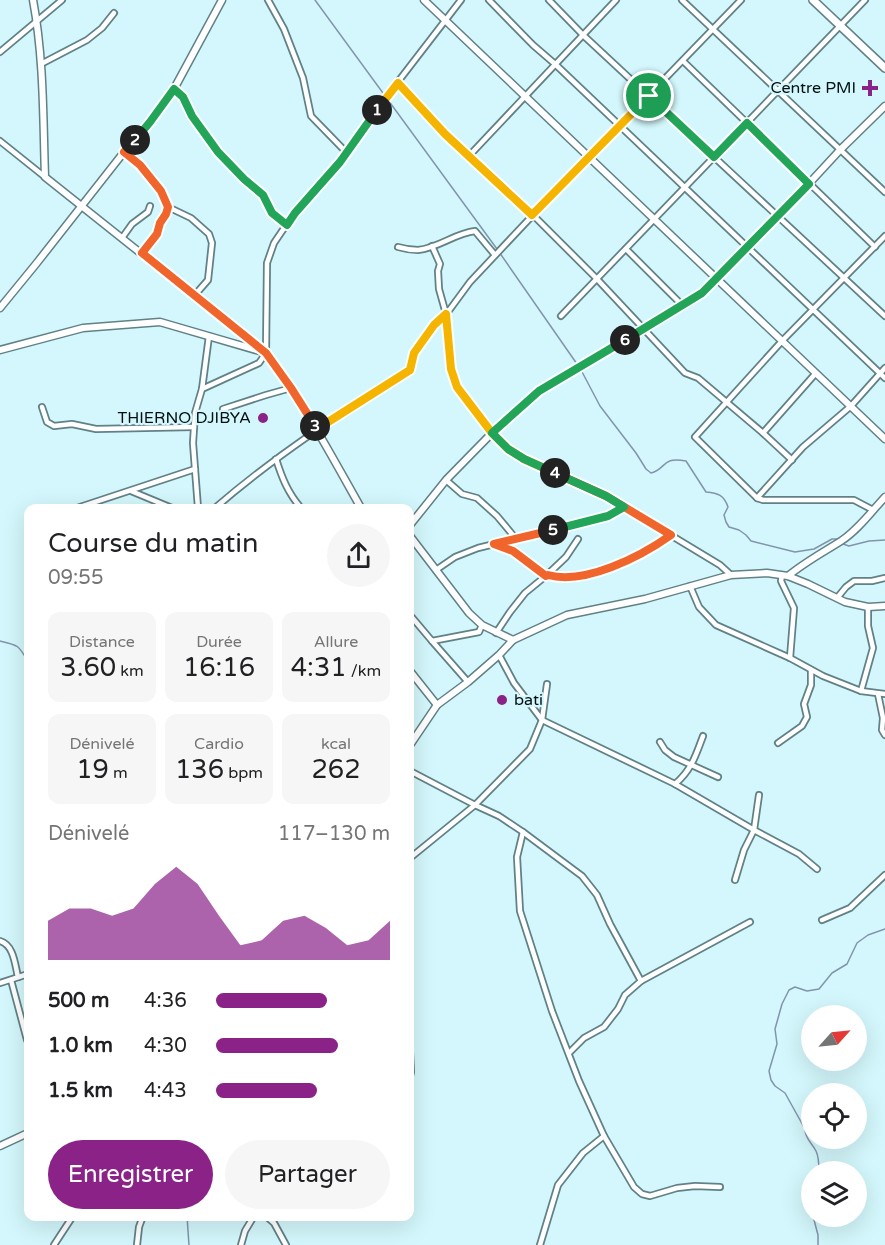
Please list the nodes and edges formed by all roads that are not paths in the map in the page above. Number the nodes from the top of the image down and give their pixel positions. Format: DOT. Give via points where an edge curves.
graph roads {
  1 [pos="33,0"];
  2 [pos="62,0"];
  3 [pos="222,0"];
  4 [pos="268,0"];
  5 [pos="424,0"];
  6 [pos="461,0"];
  7 [pos="489,0"];
  8 [pos="549,0"];
  9 [pos="616,0"];
  10 [pos="682,0"];
  11 [pos="741,0"];
  12 [pos="813,0"];
  13 [pos="865,0"];
  14 [pos="114,12"];
  15 [pos="446,21"];
  16 [pos="37,22"];
  17 [pos="840,26"];
  18 [pos="713,30"];
  19 [pos="583,35"];
  20 [pos="0,52"];
  21 [pos="683,61"];
  22 [pos="41,64"];
  23 [pos="555,64"];
  24 [pos="885,68"];
  25 [pos="398,83"];
  26 [pos="174,89"];
  27 [pos="778,91"];
  28 [pos="525,96"];
  29 [pos="649,96"];
  30 [pos="885,106"];
  31 [pos="747,123"];
  32 [pos="620,126"];
  33 [pos="0,141"];
  34 [pos="840,150"];
  35 [pos="124,152"];
  36 [pos="346,153"];
  37 [pos="468,157"];
  38 [pos="589,157"];
  39 [pos="714,157"];
  40 [pos="45,177"];
  41 [pos="809,184"];
  42 [pos="685,188"];
  43 [pos="885,192"];
  44 [pos="82,206"];
  45 [pos="150,206"];
  46 [pos="168,207"];
  47 [pos="532,215"];
  48 [pos="779,216"];
  49 [pos="654,219"];
  50 [pos="287,225"];
  51 [pos="885,236"];
  52 [pos="122,238"];
  53 [pos="432,246"];
  54 [pos="748,247"];
  55 [pos="875,247"];
  56 [pos="398,248"];
  57 [pos="626,249"];
  58 [pos="142,253"];
  59 [pos="498,253"];
  60 [pos="845,278"];
  61 [pos="597,279"];
  62 [pos="717,279"];
  63 [pos="194,296"];
  64 [pos="682,306"];
  65 [pos="0,308"];
  66 [pos="814,310"];
  67 [pos="446,314"];
  68 [pos="561,316"];
  69 [pos="885,316"];
  70 [pos="645,328"];
  71 [pos="209,336"];
  72 [pos="782,341"];
  73 [pos="0,350"];
  74 [pos="266,353"];
  75 [pos="885,368"];
  76 [pos="816,374"];
  77 [pos="883,376"];
  78 [pos="291,388"];
  79 [pos="202,389"];
  80 [pos="726,402"];
  81 [pos="850,406"];
  82 [pos="42,407"];
  83 [pos="223,409"];
  84 [pos="194,427"];
  85 [pos="317,429"];
  86 [pos="492,433"];
  87 [pos="763,433"];
  88 [pos="885,439"];
  89 [pos="276,459"];
  90 [pos="792,460"];
  91 [pos="195,469"];
  92 [pos="446,480"];
  93 [pos="131,490"];
  94 [pos="885,497"];
  95 [pos="757,498"];
  96 [pos="88,504"];
  97 [pos="163,504"];
  98 [pos="198,504"];
  99 [pos="220,504"];
  100 [pos="297,504"];
  101 [pos="359,504"];
  102 [pos="624,507"];
  103 [pos="873,510"];
  104 [pos="414,520"];
  105 [pos="671,535"];
  106 [pos="514,539"];
  107 [pos="578,539"];
  108 [pos="414,541"];
  109 [pos="494,544"];
  110 [pos="436,570"];
  111 [pos="547,575"];
  112 [pos="731,575"];
  113 [pos="785,576"];
  114 [pos="885,578"];
  115 [pos="690,586"];
  116 [pos="837,598"];
  117 [pos="885,606"];
  118 [pos="868,607"];
  119 [pos="414,620"];
  120 [pos="482,625"];
  121 [pos="496,633"];
  122 [pos="513,640"];
  123 [pos="432,641"];
  124 [pos="499,655"];
  125 [pos="790,658"];
  126 [pos="811,670"];
  127 [pos="414,681"];
  128 [pos="468,682"];
  129 [pos="547,684"];
  130 [pos="861,691"];
  131 [pos="878,694"];
  132 [pos="885,694"];
  133 [pos="437,705"];
  134 [pos="542,720"];
  135 [pos="885,735"];
  136 [pos="703,736"];
  137 [pos="414,739"];
  138 [pos="660,742"];
  139 [pos="778,743"];
  140 [pos="692,764"];
  141 [pos="414,773"];
  142 [pos="718,777"];
  143 [pos="675,784"];
  144 [pos="759,795"];
  145 [pos="475,805"];
  146 [pos="754,830"];
  147 [pos="523,832"];
  148 [pos="414,855"];
  149 [pos="817,869"];
  150 [pos="885,875"];
  151 [pos="735,880"];
  152 [pos="822,920"];
  153 [pos="750,922"];
  154 [pos="0,940"];
  155 [pos="24,975"];
  156 [pos="18,977"];
  157 [pos="11,980"];
  158 [pos="641,981"];
  159 [pos="0,983"];
  160 [pos="24,1029"];
  161 [pos="568,1053"];
  162 [pos="24,1135"];
  163 [pos="604,1136"];
  164 [pos="0,1146"];
  165 [pos="720,1187"];
  166 [pos="70,1221"];
  167 [pos="141,1221"];
  168 [pos="251,1221"];
  169 [pos="272,1221"];
  170 [pos="54,1245"];
  171 [pos="137,1245"];
  172 [pos="241,1245"];
  173 [pos="286,1245"];
  174 [pos="540,1245"];
  1 -- 16 [label="street"];
  2 -- 16 [label="street"];
  3 -- 26 [label="street"];
  4 -- 36 [label="street" via="303,78 311,116"];
  5 -- 15 [label="street"];
  6 -- 15 [label="street"];
  7 -- 23 [label="street"];
  8 -- 19 [label="street"];
  9 -- 19 [label="street"];
  10 -- 18 [label="street"];
  11 -- 18 [label="street"];
  12 -- 17 [label="main road"];
  13 -- 17 [label="street"];
  14 -- 22 [label="street" via="87,40"];
  15 -- 25 [label="street"];
  15 -- 28 [label="street"];
  16 -- 20 [label="street"];
  16 -- 22 [label="street"];
  17 -- 24 [label="main road"];
  17 -- 27 [label="street"];
  18 -- 21 [label="street"];
  18 -- 27 [label="street"];
  19 -- 23 [label="street"];
  19 -- 29 [label="street"];
  21 -- 29 [label="street"];
  21 -- 31 [label="street"];
  22 -- 40 [label="street"];
  23 -- 28 [label="street"];
  23 -- 32 [label="street"];
  25 -- 36 [label="street"];
  25 -- 37 [label="street"];
  26 -- 35 [label="street"];
  26 -- 50 [label="street" via="218,152 263,195 272,213"];
  27 -- 31 [label="street"];
  27 -- 34 [label="street"];
  28 -- 37 [label="street"];
  28 -- 38 [label="street"];
  29 -- 32 [label="street"];
  29 -- 39 [label="street"];
  30 -- 34 [label="street"];
  31 -- 39 [label="street"];
  31 -- 41 [label="street"];
  32 -- 38 [label="street"];
  32 -- 42 [label="street"];
  33 -- 40 [label="street"];
  34 -- 41 [label="street"];
  34 -- 43 [label="street"];
  35 -- 44 [label="street"];
  35 -- 46 [label="street" via="161,191"];
  36 -- 50 [label="street"];
  37 -- 47 [label="street"];
  38 -- 47 [label="street"];
  38 -- 49 [label="street"];
  39 -- 42 [label="street"];
  39 -- 48 [label="street"];
  40 -- 44 [label="street"];
  41 -- 48 [label="street"];
  41 -- 55 [label="street"];
  42 -- 49 [label="street"];
  42 -- 54 [label="street"];
  44 -- 52 [label="street"];
  44 -- 65 [label="street"];
  45 -- 52 [label="street"];
  46 -- 58 [label="street" via="157,234"];
  46 -- 63 [label="street" via="191,218 209,234 212,243 208,279"];
  47 -- 59 [label="street"];
  47 -- 61 [label="street"];
  48 -- 54 [label="street"];
  48 -- 60 [label="street"];
  49 -- 57 [label="street"];
  49 -- 62 [label="street"];
  50 -- 74 [label="street" via="267,262"];
  51 -- 55 [label="street"];
  52 -- 58 [label="street"];
  53 -- 56 [label="street" via="418,250"];
  53 -- 59 [label="street" via="475,231"];
  53 -- 67 [label="street" via="440,264 439,289"];
  54 -- 62 [label="street"];
  54 -- 66 [label="street"];
  55 -- 60 [label="street"];
  57 -- 61 [label="street"];
  57 -- 64 [label="street"];
  58 -- 63 [label="street"];
  59 -- 67 [label="street"];
  60 -- 66 [label="street"];
  60 -- 69 [label="street"];
  61 -- 68 [label="street"];
  61 -- 70 [label="street"];
  62 -- 64 [label="street"];
  62 -- 72 [label="street"];
  63 -- 74 [label="street"];
  64 -- 70 [label="street"];
  66 -- 72 [label="street"];
  66 -- 77 [label="street"];
  67 -- 85 [label="street" via="414,353 410,370"];
  67 -- 86 [label="street" via="453,379"];
  70 -- 80 [label="street" via="685,373 698,378"];
  70 -- 86 [label="street" via="539,391"];
  71 -- 73 [label="street" via="160,322 83,328"];
  71 -- 74 [label="street"];
  71 -- 79 [label="street"];
  72 -- 76 [label="street"];
  72 -- 80 [label="street"];
  74 -- 78 [label="street"];
  74 -- 79 [label="street" via="259,363"];
  75 -- 77 [label="street"];
  76 -- 81 [label="street"];
  76 -- 87 [label="street"];
  77 -- 81 [label="street"];
  78 -- 83 [label="street"];
  78 -- 85 [label="street"];
  79 -- 84 [label="street"];
  80 -- 87 [label="street"];
  80 -- 95 [label="street" via="695,437"];
  81 -- 88 [label="street"];
  81 -- 90 [label="street"];
  82 -- 84 [label="street" via="47,422 54,426"];
  84 -- 91 [label="street"];
  85 -- 89 [label="street"];
  85 -- 101 [label="street"];
  86 -- 92 [label="street"];
  86 -- 102 [label="street" via="524,459"];
  87 -- 90 [label="street"];
  89 -- 99 [label="street"];
  89 -- 100 [label="street" via="284,483"];
  90 -- 95 [label="street"];
  91 -- 93 [label="street"];
  91 -- 98 [label="street"];
  92 -- 104 [label="street"];
  92 -- 106 [label="street" via="462,494 477,498"];
  93 -- 96 [label="street"];
  93 -- 97 [label="street"];
  94 -- 103 [label="street"];
  95 -- 103 [label="street" via="854,500"];
  102 -- 105 [label="street"];
  102 -- 106 [label="street" via="608,516"];
  103 -- 113 [label="street" via="842,540"];
  105 -- 111 [label="street" via="614,566 576,577"];
  105 -- 112 [label="street"];
  106 -- 109 [label="street"];
  107 -- 111 [label="street"];
  108 -- 110 [label="street"];
  109 -- 110 [label="street" via="455,557"];
  109 -- 111 [label="street" via="513,551"];
  110 -- 120 [label="street"];
  111 -- 121 [label="street" via="525,593"];
  112 -- 113 [label="street"];
  112 -- 115 [label="street"];
  113 -- 116 [label="street"];
  113 -- 125 [label="street" via="781,580 794,608"];
  114 -- 116 [label="street" via="854,581"];
  115 -- 122 [label="street" via="567,615"];
  115 -- 125 [label="street" via="699,607 716,625"];
  116 -- 118 [label="street"];
  117 -- 118 [label="street"];
  118 -- 130 [label="street" via="873,648"];
  119 -- 123 [label="street"];
  120 -- 121 [label="street"];
  120 -- 123 [label="street" via="479,632"];
  121 -- 122 [label="street"];
  122 -- 124 [label="street"];
  123 -- 128 [label="street"];
  124 -- 128 [label="street"];
  124 -- 134 [label="street"];
  125 -- 126 [label="street"];
  126 -- 130 [label="street"];
  126 -- 139 [label="street" via="811,685 804,704 807,717 802,726"];
  127 -- 133 [label="street"];
  128 -- 133 [label="street"];
  129 -- 134 [label="street"];
  130 -- 131 [label="street"];
  131 -- 132 [label="street"];
  131 -- 135 [label="street"];
  133 -- 137 [label="street"];
  134 -- 143 [label="street"];
  134 -- 145 [label="street" via="530,749"];
  136 -- 140 [label="street"];
  138 -- 140 [label="street" via="674,757"];
  140 -- 142 [label="street"];
  140 -- 143 [label="street"];
  141 -- 145 [label="street"];
  143 -- 146 [label="street"];
  144 -- 146 [label="street"];
  145 -- 147 [label="street"];
  145 -- 148 [label="street"];
  146 -- 149 [label="street"];
  146 -- 151 [label="street"];
  147 -- 158 [label="street" via="582,876 597,894"];
  147 -- 161 [label="street" via="517,857 520,911"];
  150 -- 152 [label="street" via="850,909"];
  153 -- 158 [label="street"];
  154 -- 156 [label="street" via="9,946"];
  155 -- 156 [label="street"];
  156 -- 157 [label="street"];
  157 -- 159 [label="street"];
  157 -- 160 [label="street"];
  158 -- 161 [label="street" via="625,995 604,1027"];
  161 -- 163 [label="street"];
  162 -- 164 [label="street"];
  163 -- 165 [label="street" via="642,1194 650,1196 695,1186"];
  163 -- 174 [label="street" via="583,1153 558,1185"];
  166 -- 170 [label="street"];
  167 -- 171 [label="street"];
  168 -- 172 [label="street"];
  169 -- 173 [label="street"];
}
